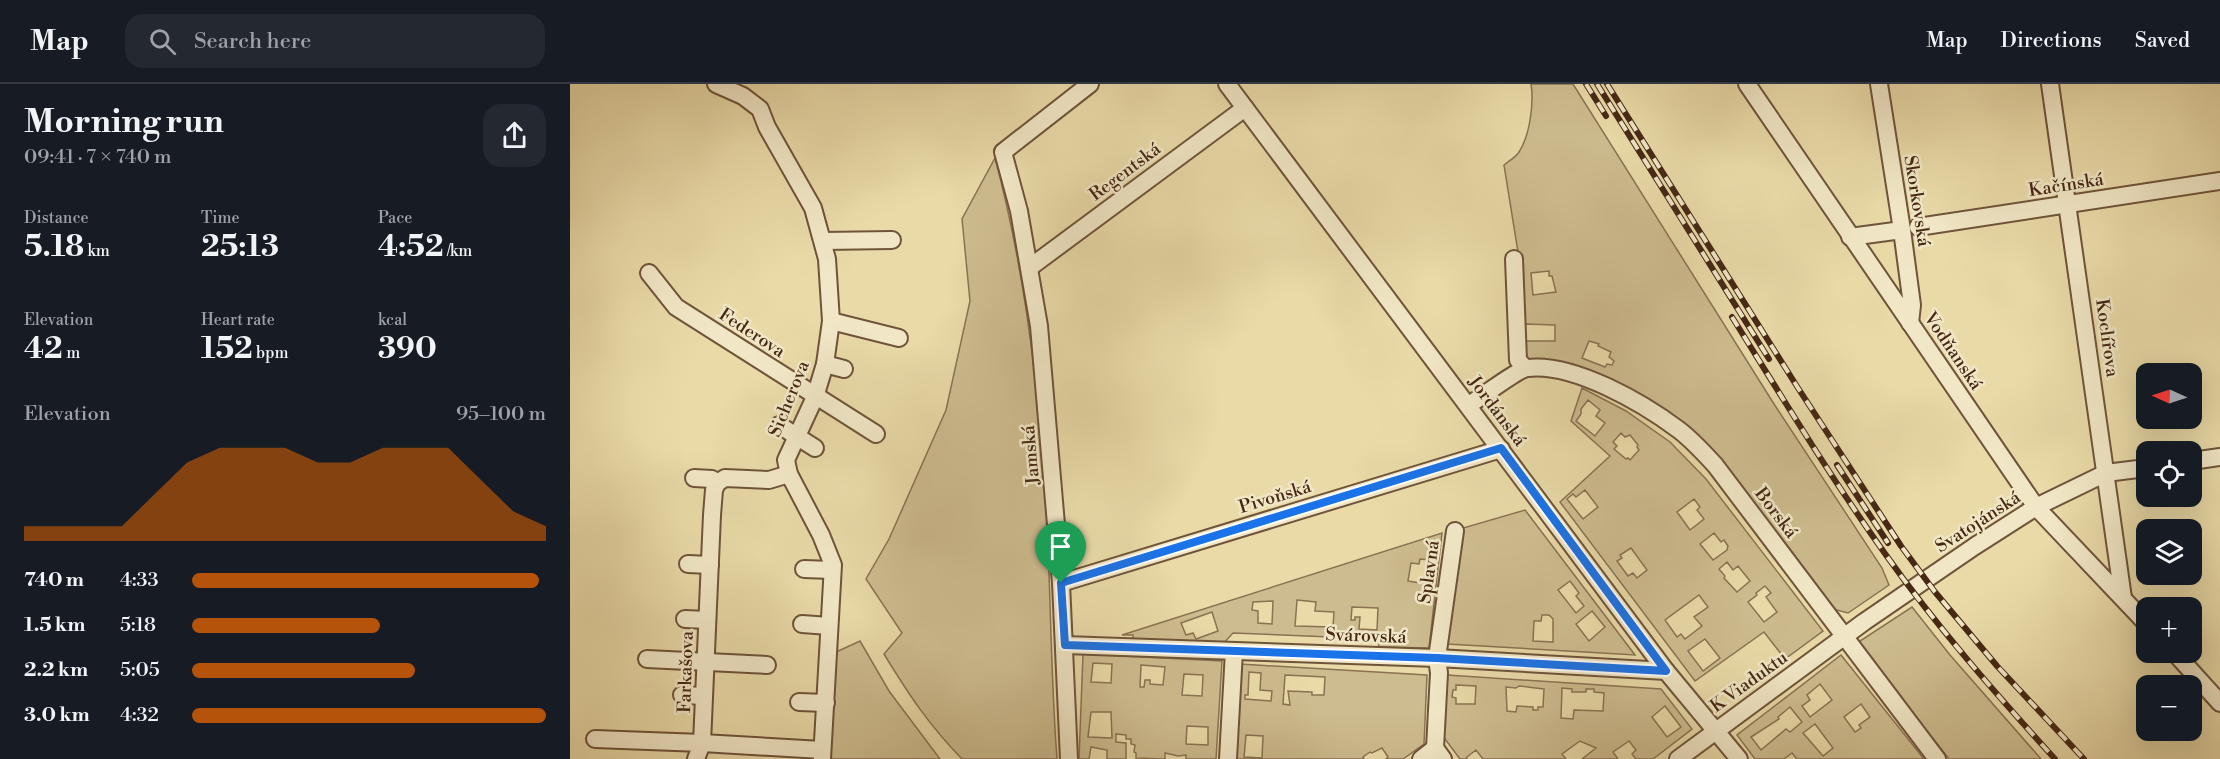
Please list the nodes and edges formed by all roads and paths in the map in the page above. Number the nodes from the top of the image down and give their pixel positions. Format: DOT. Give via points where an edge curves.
graph roads {
  1 [pos="716,84"];
  2 [pos="1090,84"];
  3 [pos="1227,84"];
  4 [pos="1747,84"];
  5 [pos="1879,84"];
  6 [pos="2050,84"];
  7 [pos="1245,108"];
  8 [pos="2220,181"];
  9 [pos="2068,204"];
  10 [pos="1910,229"];
  11 [pos="1850,237"];
  12 [pos="892,240"];
  13 [pos="823,241"];
  14 [pos="1514,259"];
  15 [pos="1029,268"];
  16 [pos="649,273"];
  17 [pos="831,321"];
  18 [pos="1910,323"];
  19 [pos="899,338"];
  20 [pos="825,364"];
  21 [pos="1525,368"];
  22 [pos="844,369"];
  23 [pos="815,397"];
  24 [pos="1469,405"];
  25 [pos="779,425"];
  26 [pos="876,434"];
  27 [pos="797,436"];
  28 [pos="815,448"];
  29 [pos="1501,448"];
  30 [pos="2220,457"];
  31 [pos="2202,460"];
  32 [pos="2136,469"];
  33 [pos="2106,473"];
  34 [pos="789,474"];
  35 [pos="694,478"];
  36 [pos="717,483"];
  37 [pos="2036,507"];
  38 [pos="1455,531"];
  39 [pos="688,564"];
  40 [pos="710,565"];
  41 [pos="804,569"];
  42 [pos="832,570"];
  43 [pos="1061,583"];
  44 [pos="2123,598"];
  45 [pos="2136,612"];
  46 [pos="685,620"];
  47 [pos="707,620"];
  48 [pos="802,624"];
  49 [pos="829,626"];
  50 [pos="1844,637"];
  51 [pos="1065,645"];
  52 [pos="1234,651"];
  53 [pos="1437,658"];
  54 [pos="647,659"];
  55 [pos="706,661"];
  56 [pos="2184,663"];
  57 [pos="767,665"];
  58 [pos="1666,671"];
  59 [pos="682,695"];
  60 [pos="704,696"];
  61 [pos="799,702"];
  62 [pos="826,703"];
  63 [pos="2220,703"];
  64 [pos="1716,730"];
  65 [pos="595,739"];
  66 [pos="699,751"];
  67 [pos="822,754"];
  68 [pos="1439,754"];
  69 [pos="1069,759"];
  70 [pos="1228,759"];
  71 [pos="1422,759"];
  72 [pos="1678,759"];
  73 [pos="1739,759"];
  74 [pos="1937,759"];
  1 -- 13 [label="street, Sicherova" via="760,109 813,208"];
  2 -- 15 [label="street, Jamská" via="1003,152"];
  3 -- 7 [label="street, Jordánská"];
  4 -- 11 [label="street, Vodňanská"];
  5 -- 10 [label="street, Skorkovská"];
  6 -- 9 [label="street, Koclířova"];
  7 -- 15 [label="street, Regentská"];
  7 -- 24 [label="street, Jordánská"];
  8 -- 9 [label="street, Kačínská"];
  9 -- 10 [label="street, Kačínská"];
  9 -- 33 [label="street, Koclířova"];
  10 -- 11 [label="street, Kačínská"];
  10 -- 18 [label="street, Skorkovská"];
  11 -- 18 [label="street, Vodňanská"];
  12 -- 13 [label="street"];
  13 -- 17 [label="street, Sicherova"];
  14 -- 21 [label="street" via="1518,360"];
  15 -- 43 [label="street, Jamská" via="1039,326"];
  16 -- 23 [label="street, Federova" via="676,307"];
  17 -- 19 [label="street"];
  17 -- 20 [label="street, Sicherova"];
  18 -- 37 [label="street, Vodňanská"];
  20 -- 22 [label="street"];
  20 -- 23 [label="street, Sicherova"];
  21 -- 24 [label="street"];
  21 -- 50 [label="street, Borská" via="1556,370 1596,382 1681,431 1715,465"];
  23 -- 26 [label="street, Federova"];
  23 -- 27 [label="street, Sicherova"];
  24 -- 29 [label="street, Jordánská"];
  25 -- 27 [label="street"];
  27 -- 28 [label="street"];
  27 -- 34 [label="street, Sicherova" via="786,460"];
  29 -- 43 [label="street, Pivoňská"];
  29 -- 58 [label="street, Jordánská"];
  30 -- 31 [label="street"];
  32 -- 33 [label="street, Svatojánská"];
  33 -- 37 [label="street, Svatojánská"];
  33 -- 44 [label="street, Koclířova"];
  34 -- 36 [label="street" via="769,480 725,478"];
  34 -- 42 [label="street" via="824,542"];
  35 -- 36 [label="street" via="711,478"];
  36 -- 40 [label="street, Farkašova"];
  37 -- 44 [label="street, Vodňanská"];
  37 -- 50 [label="street, Svatojánská"];
  38 -- 53 [label="street, Splavná"];
  39 -- 40 [label="street"];
  40 -- 47 [label="street, Farkašova"];
  41 -- 42 [label="street"];
  42 -- 49 [label="street"];
  43 -- 51 [label="street, Jamská"];
  44 -- 45 [label="street, Vodňanská"];
  46 -- 47 [label="street"];
  47 -- 55 [label="street, Farkašova"];
  48 -- 49 [label="street"];
  49 -- 62 [label="street"];
  50 -- 64 [label="street, K Viaduktu"];
  50 -- 74 [label="street, Borská"];
  51 -- 52 [label="street, Svárovská"];
  51 -- 69 [label="street, Jamská"];
  52 -- 53 [label="street, Svárovská"];
  52 -- 70 [label="street"];
  53 -- 58 [label="street, Svárovská"];
  53 -- 68 [label="street, Splavná"];
  54 -- 55 [label="street"];
  55 -- 57 [label="street"];
  55 -- 60 [label="street, Farkašova"];
  56 -- 63 [label="street"];
  58 -- 64 [label="street, Jordánská"];
  59 -- 60 [label="street"];
  60 -- 66 [label="street, Farkašova"];
  61 -- 62 [label="street"];
  62 -- 67 [label="street"];
  64 -- 72 [label="street, K Viaduktu"];
  64 -- 73 [label="street, Jordánská"];
  65 -- 66 [label="street"];
  66 -- 67 [label="street"];
  68 -- 71 [label="street"];
}
